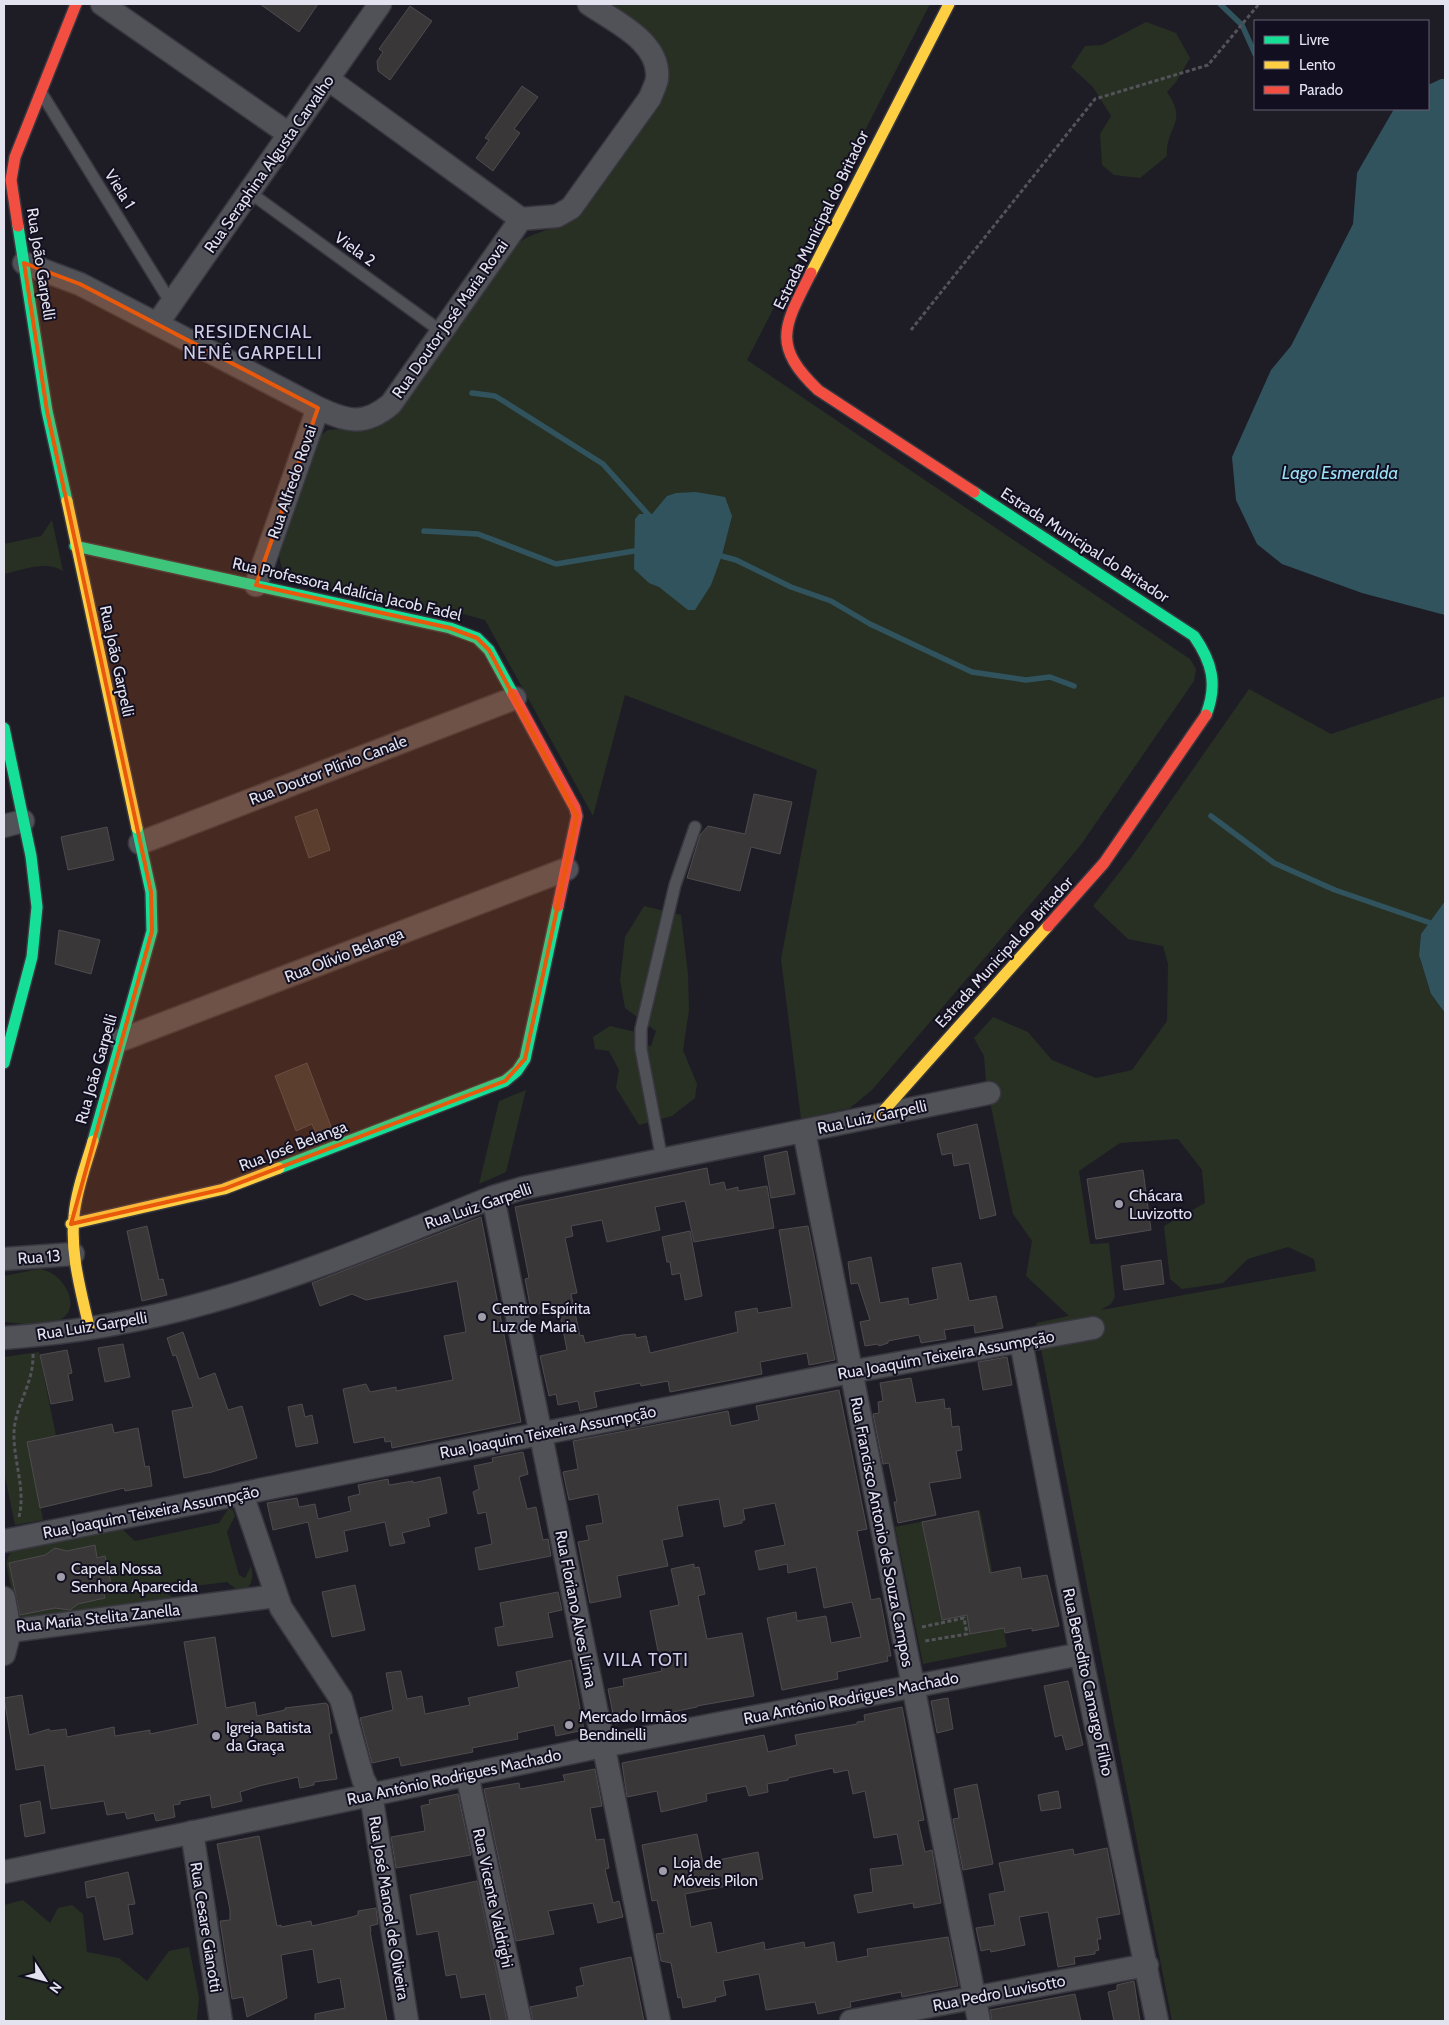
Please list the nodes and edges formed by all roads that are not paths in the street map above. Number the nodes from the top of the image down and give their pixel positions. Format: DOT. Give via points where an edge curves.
graph roads {
  1 [pos="76,4"];
  2 [pos="102,4"];
  3 [pos="380,4"];
  4 [pos="589,4"];
  5 [pos="949,4"];
  6 [pos="328,79"];
  7 [pos="41,92"];
  8 [pos="290,134"];
  9 [pos="249,192"];
  10 [pos="521,219"];
  11 [pos="24,263"];
  12 [pos="171,303"];
  13 [pos="157,324"];
  14 [pos="442,332"];
  15 [pos="318,408"];
  16 [pos="75,546"];
  17 [pos="256,585"];
  18 [pos="515,698"];
  19 [pos="4,728"];
  20 [pos="14,824"];
  21 [pos="695,827"];
  22 [pos="140,842"];
  23 [pos="567,869"];
  24 [pos="121,1040"];
  25 [pos="4,1063"];
  26 [pos="518,1072"];
  27 [pos="989,1093"];
  28 [pos="879,1116"];
  29 [pos="804,1131"];
  30 [pos="662,1160"];
  31 [pos="493,1197"];
  32 [pos="71,1224"];
  33 [pos="73,1254"];
  34 [pos="4,1259"];
  35 [pos="89,1327"];
  36 [pos="1093,1328"];
  37 [pos="4,1338"];
  38 [pos="1020,1342"];
  39 [pos="850,1372"];
  40 [pos="541,1434"];
  41 [pos="242,1494"];
  42 [pos="12,1540"];
  43 [pos="276,1596"];
  44 [pos="4,1598"];
  45 [pos="10,1630"];
  46 [pos="4,1654"];
  47 [pos="1081,1654"];
  48 [pos="913,1686"];
  49 [pos="603,1746"];
  50 [pos="467,1774"];
  51 [pos="370,1794"];
  52 [pos="192,1832"];
  53 [pos="4,1872"];
  54 [pos="1147,1965"];
  55 [pos="975,1998"];
  56 [pos="221,2021"];
  57 [pos="407,2021"];
  58 [pos="520,2021"];
  59 [pos="659,2021"];
  60 [pos="851,2021"];
  61 [pos="979,2021"];
  62 [pos="1157,2021"];
  1 -- 7 [label="street, Rua João Garpelli"];
  2 -- 8 [label="street"];
  3 -- 6 [label="street, Rua Seraphina Algusta Carvalho"];
  4 -- 10 [label="street" via="641,40 652,53 657,80 650,98 571,208 557,216"];
  5 -- 28 [label="street, Estrada Municipal do Britador" via="794,306 786,329 785,350 798,370 818,390 1194,636 1207,652 1214,675 1213,699 1203,722 1104,863"];
  6 -- 8 [label="street, Rua Seraphina Algusta Carvalho"];
  6 -- 10 [label="street"];
  7 -- 11 [label="street, Rua João Garpelli" via="11,169"];
  7 -- 12 [label="lane, Viela 1"];
  8 -- 9 [label="street, Rua Seraphina Algusta Carvalho"];
  9 -- 12 [label="street, Rua Seraphina Algusta Carvalho"];
  9 -- 14 [label="lane, Viela 2"];
  10 -- 14 [label="street, Rua Doutor José Maria Rovai"];
  11 -- 13 [label="street, Rua Doutor José Maria Rovai" via="80,284"];
  11 -- 16 [label="street, Rua João Garpelli" via="47,411"];
  12 -- 13 [label="street, Rua Seraphina Algusta Carvalho"];
  13 -- 15 [label="street, Rua Doutor José Maria Rovai"];
  14 -- 15 [label="street, Rua Doutor José Maria Rovai" via="391,404 381,412 367,419 350,421"];
  15 -- 17 [label="street, Rua Alfredo Rovai"];
  16 -- 17 [label="street, Rua Professora Adalícia Jacob Fadel"];
  16 -- 22 [label="street, Rua João Garpelli"];
  17 -- 18 [label="street, Rua Professora Adalícia Jacob Fadel" via="462,631 477,638 489,650"];
  18 -- 22 [label="street, Rua Doutor Plínio Canale"];
  18 -- 23 [label="street, Rua Professora Adalícia Jacob Fadel" via="575,808 577,826"];
  19 -- 20 [label="street"];
  20 -- 25 [label="street" via="35,884 35,932 32,957"];
  21 -- 30 [label="lane" via="675,885 641,1029 641,1049"];
  22 -- 24 [label="street, Rua João Garpelli" via="151,892 152,931"];
  23 -- 24 [label="street, Rua Olívio Belanga"];
  23 -- 26 [label="street, Rua Professora Adalícia Jacob Fadel" via="525,1059"];
  24 -- 32 [label="street, Rua João Garpelli"];
  26 -- 32 [label="street, Rua José Belanga" via="505,1081 224,1189"];
  27 -- 28 [label="street, Rua Luiz Garpelli"];
  28 -- 29 [label="street, Rua Luiz Garpelli"];
  29 -- 30 [label="street, Rua Luiz Garpelli"];
  29 -- 39 [label="street, Rua Francisco Antonio de Souza Campos"];
  30 -- 31 [label="street, Rua Luiz Garpelli"];
  31 -- 35 [label="street, Rua Luiz Garpelli" via="249,1290 171,1312"];
  31 -- 40 [label="street, Rua Floriano Alves Lima"];
  32 -- 33 [label="street, Rua João Garpelli"];
  33 -- 34 [label="street, Rua 13"];
  33 -- 35 [label="street, Rua João Garpelli"];
  35 -- 37 [label="street, Rua Luiz Garpelli"];
  36 -- 38 [label="street, Rua Joaquim Teixeira Assumpção"];
  38 -- 39 [label="street, Rua Joaquim Teixeira Assumpção"];
  38 -- 47 [label="street, Rua Benedito Camargo Filho"];
  39 -- 40 [label="street, Rua Joaquim Teixeira Assumpção"];
  39 -- 48 [label="street, Rua Francisco Antonio de Souza Campos"];
  40 -- 41 [label="street, Rua Joaquim Teixeira Assumpção"];
  40 -- 49 [label="street, Rua Floriano Alves Lima"];
  41 -- 42 [label="street, Rua Joaquim Teixeira Assumpção"];
  41 -- 43 [label="street, Rua José Manoel de Oliveira"];
  43 -- 45 [label="street, Rua Maria Stelita Zanella"];
  43 -- 51 [label="street, Rua José Manoel de Oliveira" via="341,1699 362,1779"];
  44 -- 45 [label="street, Rua Maria Stelita Zanella"];
  45 -- 46 [label="street"];
  47 -- 48 [label="street, Rua Antônio Rodrigues Machado"];
  47 -- 54 [label="street, Rua Benedito Camargo Filho"];
  48 -- 49 [label="street, Rua Antônio Rodrigues Machado"];
  48 -- 55 [label="street, Rua Francisco Antonio de Souza Campos"];
  49 -- 50 [label="street, Rua Antônio Rodrigues Machado"];
  49 -- 59 [label="street, Rua Floriano Alves Lima"];
  50 -- 51 [label="street, Rua Antônio Rodrigues Machado"];
  50 -- 58 [label="street, Rua Vicente Valdrighi"];
  51 -- 52 [label="street, Rua Antônio Rodrigues Machado"];
  51 -- 57 [label="street, Rua José Manoel de Oliveira"];
  52 -- 53 [label="street, Rua Antônio Rodrigues Machado"];
  52 -- 56 [label="street, Rua Cesare Gianotti"];
  54 -- 55 [label="street, Rua Pedro Luvisotto"];
  54 -- 62 [label="street, Rua Benedito Camargo Filho"];
  55 -- 60 [label="street, Rua Pedro Luvisotto"];
  55 -- 61 [label="street, Rua Francisco Antonio de Souza Campos"];
}
